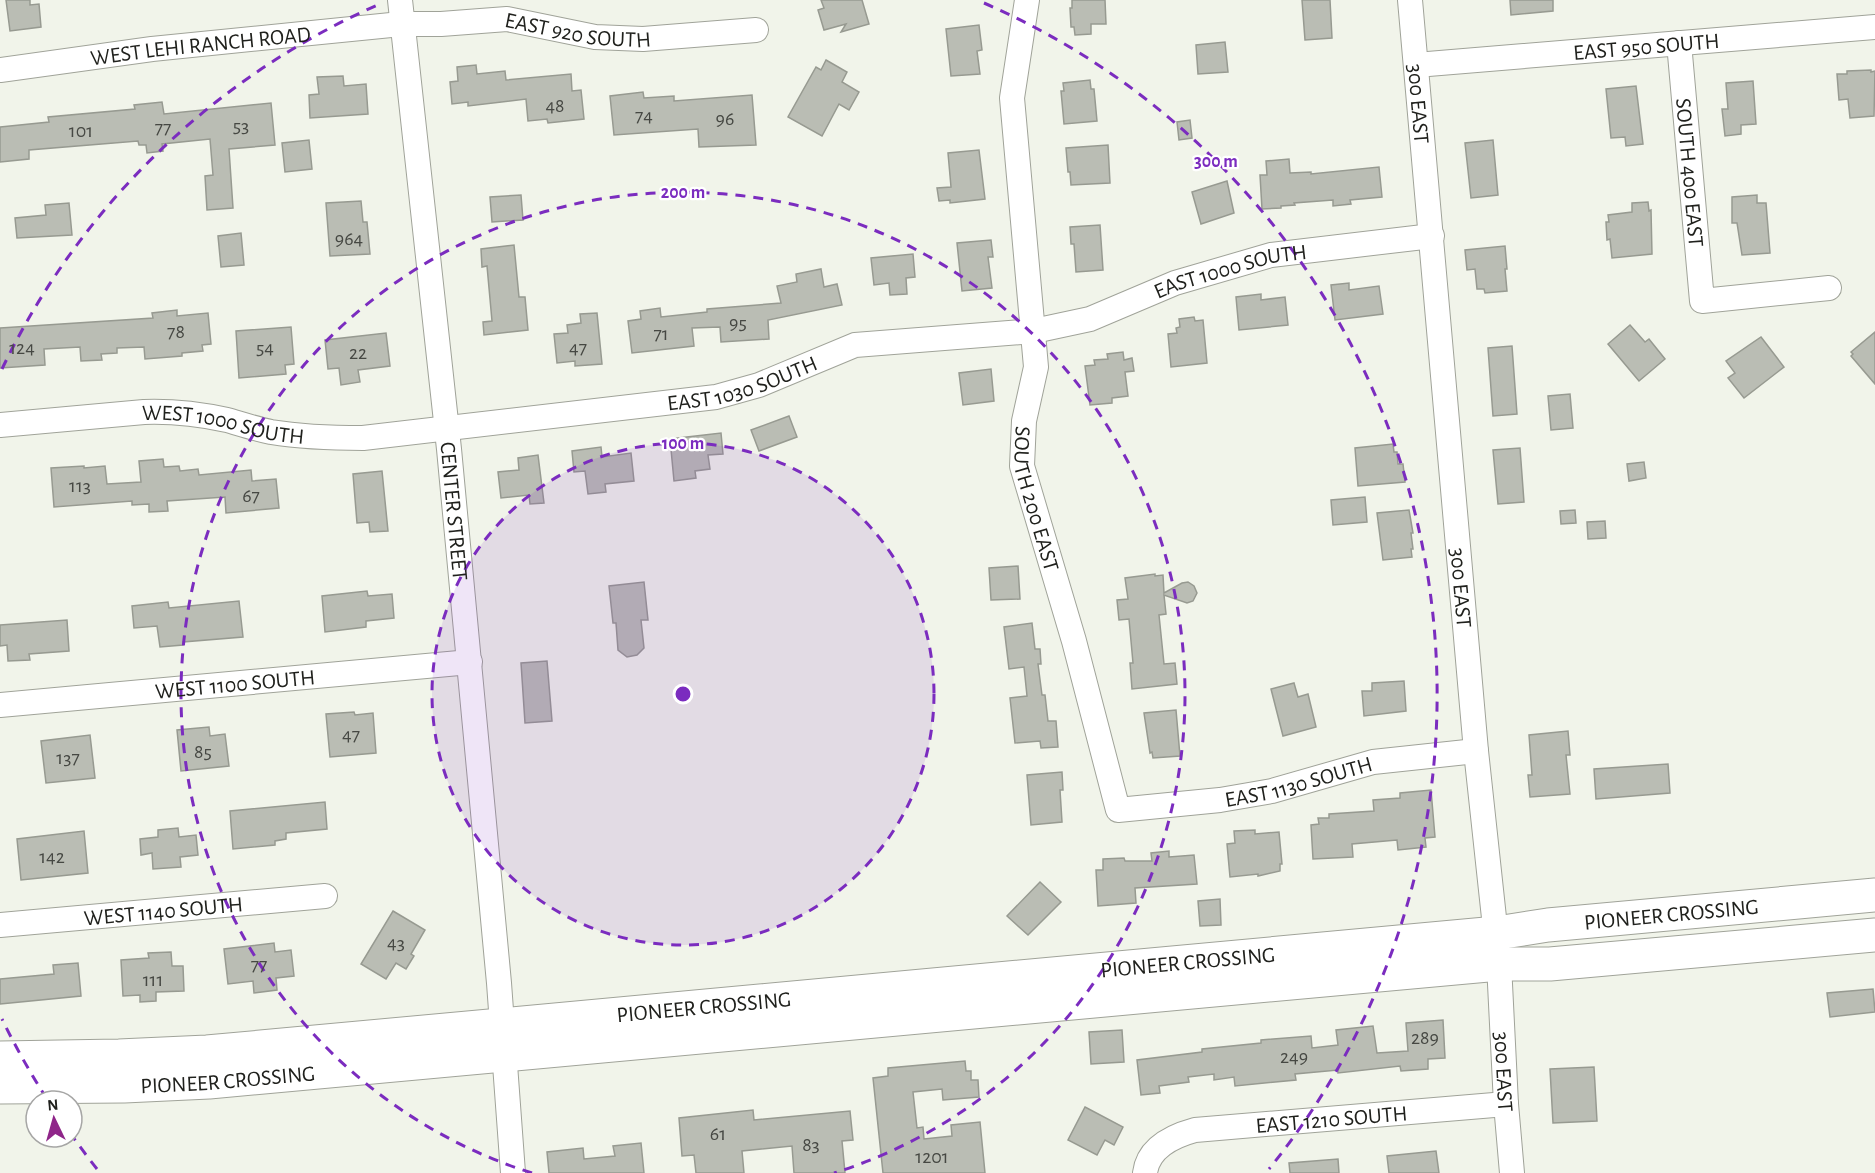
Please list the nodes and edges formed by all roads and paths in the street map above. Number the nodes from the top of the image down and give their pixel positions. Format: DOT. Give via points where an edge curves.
graph roads {
  1 [pos="1027,0"];
  2 [pos="1410,0"];
  3 [pos="400,12"];
  4 [pos="1875,27"];
  5 [pos="756,30"];
  6 [pos="1679,43"];
  7 [pos="1416,64"];
  8 [pos="0,70"];
  9 [pos="1432,236"];
  10 [pos="1829,288"];
  11 [pos="1034,331"];
  12 [pos="0,425"];
  13 [pos="447,428"];
  14 [pos="470,662"];
  15 [pos="0,705"];
  16 [pos="1476,751"];
  17 [pos="1118,810"];
  18 [pos="1875,895"];
  19 [pos="325,896"];
  20 [pos="0,925"];
  21 [pos="1875,935"];
  22 [pos="1498,948"];
  23 [pos="504,1040"];
  24 [pos="454,1044"];
  25 [pos="0,1058"];
  26 [pos="0,1087"];
  27 [pos="1506,1104"];
  28 [pos="513,1173"];
  29 [pos="1145,1173"];
  30 [pos="1512,1173"];
  1 -- 11 [label="street, SOUTH 200 EAST" via="1012,98"];
  2 -- 7 [label="street, 300 EAST"];
  3 -- 5 [label="street, EAST 920 SOUTH" via="441,24 507,19 595,37 643,39"];
  3 -- 8 [label="street, WEST LEHI RANCH ROAD"];
  3 -- 13 [label="street, CENTER STREET"];
  4 -- 6 [label="street, EAST 950 SOUTH"];
  6 -- 7 [label="street, EAST 950 SOUTH"];
  6 -- 10 [label="street, SOUTH 400 EAST" via="1702,301"];
  7 -- 9 [label="street, 300 EAST"];
  9 -- 11 [label="street, EAST 1000 SOUTH" via="1271,255 1175,283 1090,319"];
  9 -- 16 [label="street, 300 EAST"];
  11 -- 13 [label="street, EAST 1030 SOUTH" via="855,345 759,385 716,397"];
  11 -- 17 [label="street, SOUTH 200 EAST" via="1036,368 1024,421 1022,466 1074,641"];
  12 -- 13 [label="street, WEST 1000 SOUTH" via="168,411 269,432 317,437 363,438"];
  13 -- 14 [label="street, CENTER STREET"];
  14 -- 15 [label="street, WEST 1100 SOUTH"];
  14 -- 23 [label="street, CENTER STREET"];
  16 -- 17 [label="street, EAST 1130 SOUTH" via="1373,762 1272,791 1220,800"];
  16 -- 22 [label="street, 300 EAST"];
  18 -- 22 [label="highway, PIONEER CROSSING" via="1548,925"];
  19 -- 20 [label="street, WEST 1140 SOUTH"];
  21 -- 22 [label="highway, PIONEER CROSSING" via="1550,964"];
  22 -- 23 [label="highway, PIONEER CROSSING"];
  22 -- 27 [label="street, 300 EAST"];
  23 -- 24 [label="highway, PIONEER CROSSING"];
  23 -- 28 [label="street, CENTER STREET"];
  24 -- 25 [label="highway, PIONEER CROSSING"];
  24 -- 26 [label="highway, PIONEER CROSSING" via="209,1082"];
  27 -- 29 [label="street, EAST 1210 SOUTH" via="1195,1130 1162,1144 1150,1158"];
  27 -- 30 [label="street, 300 EAST"];
}
